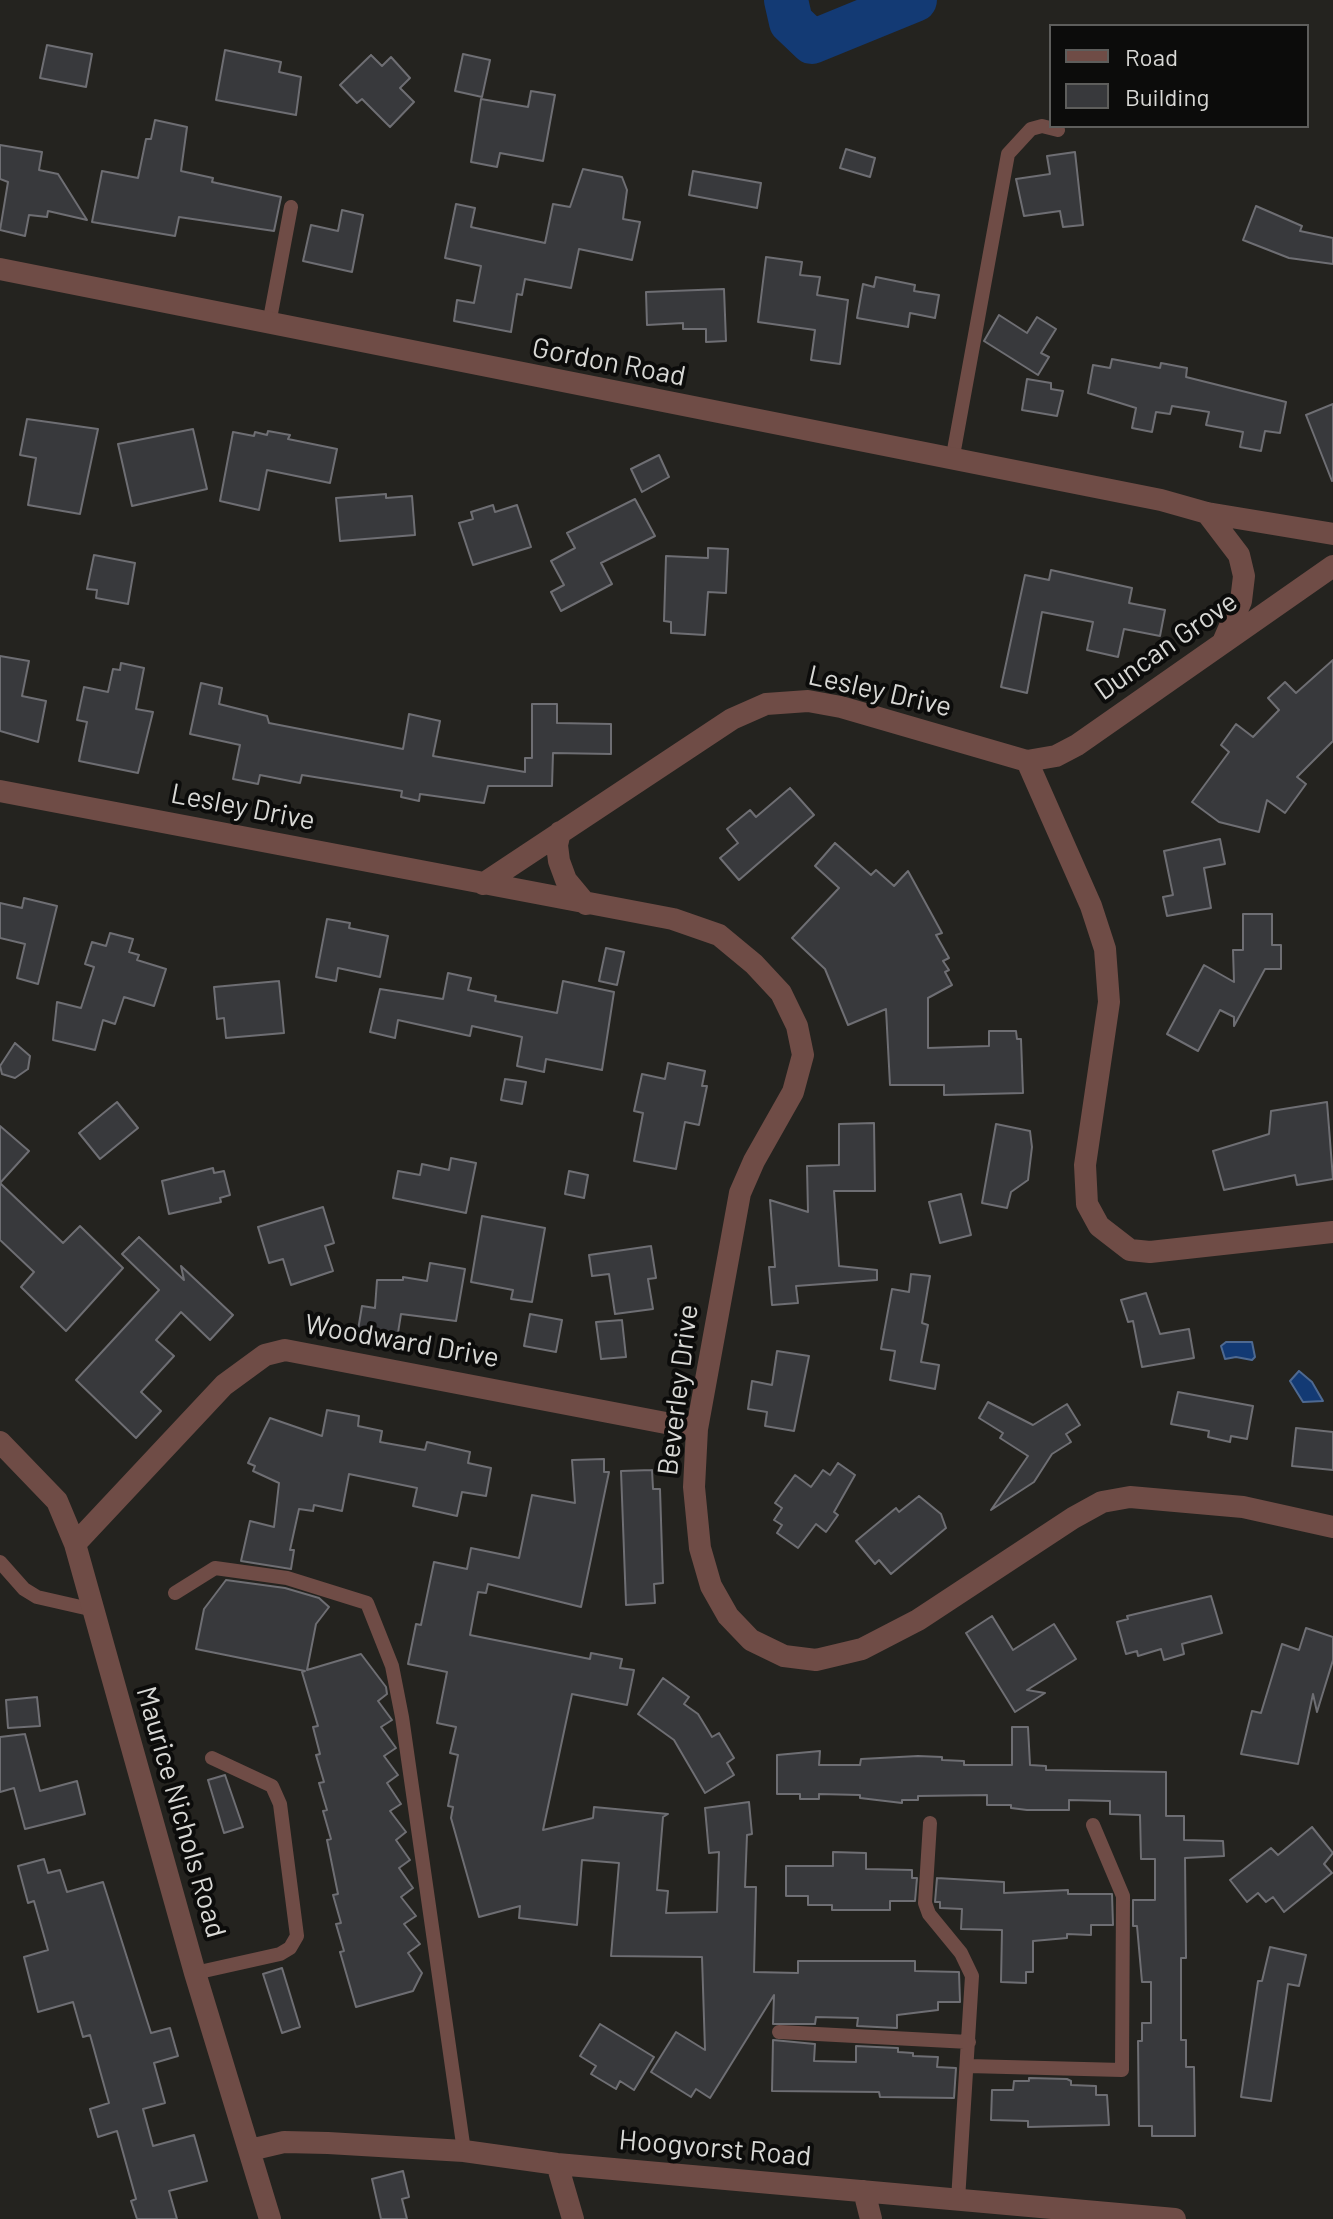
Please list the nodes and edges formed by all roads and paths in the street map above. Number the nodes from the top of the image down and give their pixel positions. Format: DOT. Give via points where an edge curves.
graph roads {
  1 [pos="1049,128"];
  2 [pos="1050,128"];
  3 [pos="1058,130"];
  4 [pos="291,207"];
  5 [pos="0,269"];
  6 [pos="269,324"];
  7 [pos="952,461"];
  8 [pos="1207,513"];
  9 [pos="1333,534"];
  10 [pos="1333,566"];
  11 [pos="1219,648"];
  12 [pos="1027,761"];
  13 [pos="0,791"];
  14 [pos="560,832"];
  15 [pos="483,884"];
  16 [pos="586,904"];
  17 [pos="1333,1232"];
  18 [pos="697,1429"];
  19 [pos="0,1442"];
  20 [pos="1333,1527"];
  21 [pos="75,1544"];
  22 [pos="0,1562"];
  23 [pos="175,1593"];
  24 [pos="94,1610"];
  25 [pos="212,1758"];
  26 [pos="930,1823"];
  27 [pos="1093,1825"];
  28 [pos="195,1973"];
  29 [pos="779,2032"];
  30 [pos="969,2042"];
  31 [pos="968,2066"];
  32 [pos="250,2150"];
  33 [pos="464,2151"];
  34 [pos="557,2164"];
  35 [pos="864,2191"];
  36 [pos="958,2200"];
  37 [pos="270,2219"];
  38 [pos="573,2219"];
  39 [pos="871,2219"];
  40 [pos="1173,2219"];
  1 -- 7 [label="lane" via="1031,129 1008,154"];
  2 -- 3 [label="lane"];
  4 -- 6 [label="lane"];
  5 -- 6 [label="street, Gordon Road"];
  6 -- 7 [label="street, Gordon Road"];
  7 -- 8 [label="street, Gordon Road"];
  8 -- 9 [label="street, Gordon Road"];
  8 -- 11 [label="street" via="1239,555 1244,576 1241,601"];
  10 -- 11 [label="street, Duncan Grove"];
  11 -- 12 [label="street, Duncan Grove" via="1077,745 1056,756"];
  12 -- 14 [label="street, Lesley Drive" via="841,707 784,701 732,719"];
  12 -- 17 [label="street" via="1105,949 1109,1002 1085,1165 1087,1204 1099,1226 1130,1250 1150,1252"];
  13 -- 15 [label="street, Lesley Drive"];
  14 -- 15 [label="street, Lesley Drive"];
  14 -- 16 [label="street" via="559,861 566,880"];
  15 -- 16 [label="street, Beverley Drive"];
  16 -- 18 [label="street, Beverley Drive" via="673,919 719,935 781,993 797,1026 803,1055 793,1092 740,1193"];
  18 -- 20 [label="street, Beverley Drive" via="694,1487 700,1548 711,1586 728,1616 751,1640 784,1656 816,1660 862,1649 918,1620 1102,1502 1157,1496 1243,1507"];
  18 -- 21 [label="street, Woodward Drive" via="285,1350 265,1355 224,1385"];
  19 -- 21 [label="street, Maurice Nichols Road" via="57,1501"];
  21 -- 24 [label="street, Maurice Nichols Road"];
  22 -- 24 [label="lane" via="37,1597"];
  23 -- 33 [label="lane" via="215,1568 287,1578 367,1603 392,1666 402,1717"];
  24 -- 28 [label="street, Maurice Nichols Road"];
  25 -- 28 [label="lane" via="272,1786 280,1804 297,1936 280,1954"];
  26 -- 30 [label="lane" via="925,1903 972,1976"];
  27 -- 31 [label="lane" via="1123,1896 1122,2070"];
  28 -- 32 [label="street, Maurice Nichols Road"];
  29 -- 30 [label="lane"];
  30 -- 31 [label="lane"];
  31 -- 36 [label="lane"];
  32 -- 33 [label="street, Hoogvorst Road" via="284,2142"];
  32 -- 37 [label="street, Maurice Nichols Road"];
  33 -- 34 [label="street, Hoogvorst Road"];
  34 -- 35 [label="street, Hoogvorst Road"];
  34 -- 38 [label="street"];
  35 -- 36 [label="street, Hoogvorst Road"];
  35 -- 39 [label="street"];
  36 -- 40 [label="street, Hoogvorst Road"];
}
